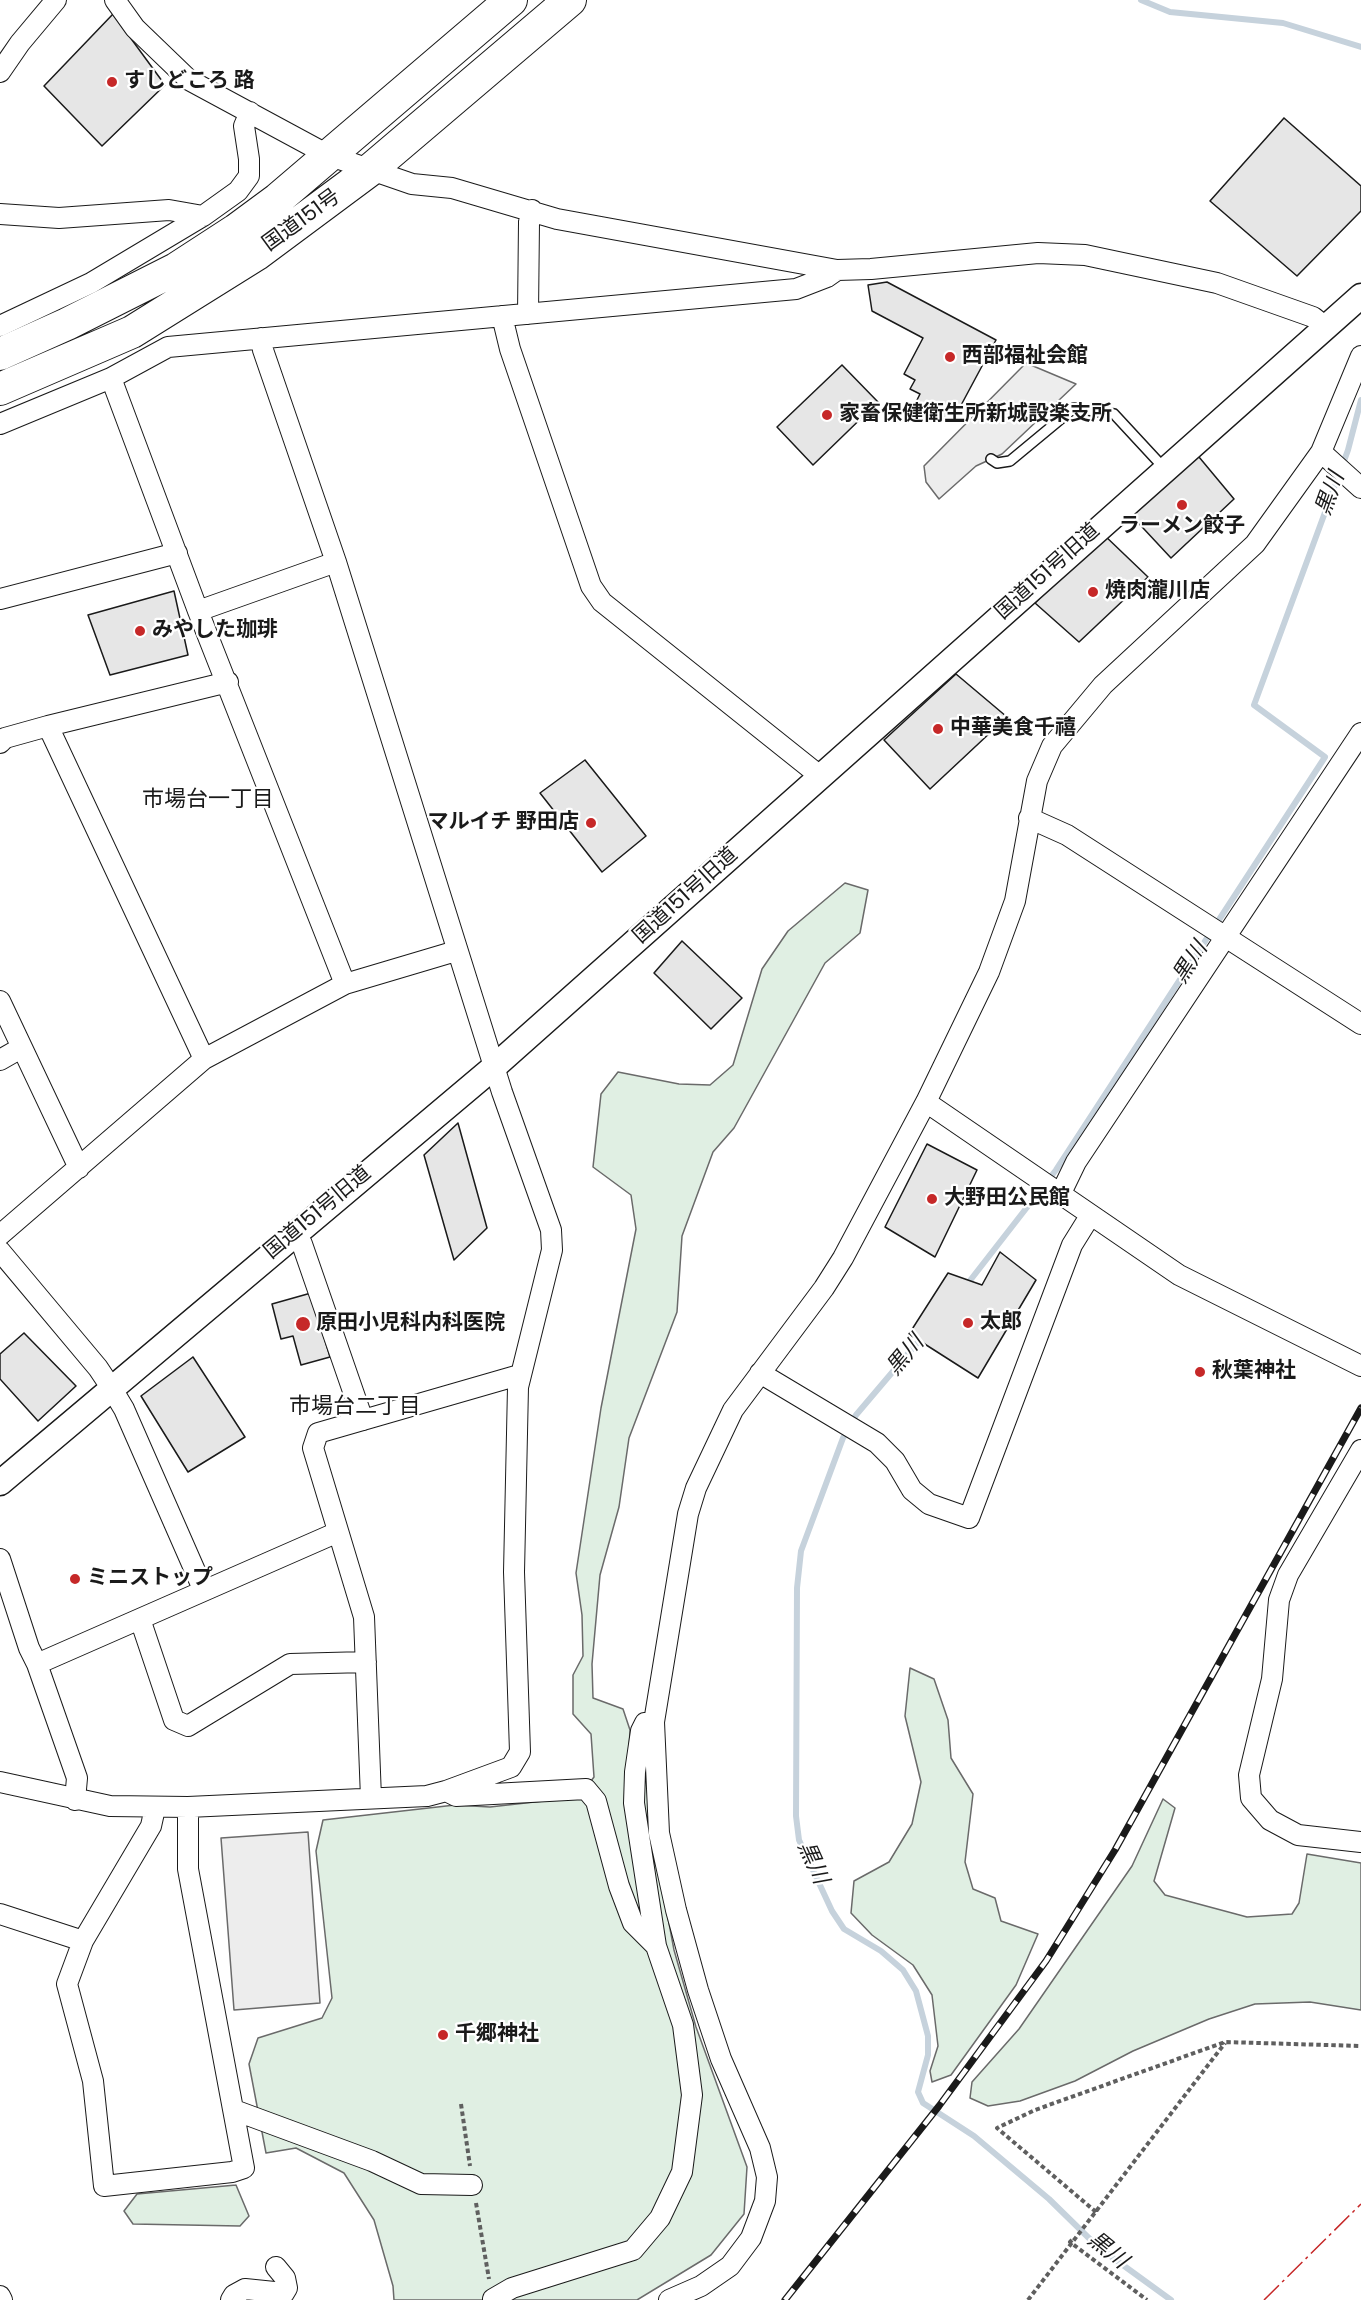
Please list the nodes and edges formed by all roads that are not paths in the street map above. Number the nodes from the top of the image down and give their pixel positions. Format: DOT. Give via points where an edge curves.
graph roads {
  1 [pos="56,0"];
  2 [pos="115,0"];
  3 [pos="511,0"];
  4 [pos="570,0"];
  5 [pos="0,72"];
  6 [pos="250,112"];
  7 [pos="328,156"];
  8 [pos="370,170"];
  9 [pos="532,210"];
  10 [pos="0,214"];
  11 [pos="203,216"];
  12 [pos="837,270"];
  13 [pos="1361,296"];
  14 [pos="528,314"];
  15 [pos="502,316"];
  16 [pos="0,326"];
  17 [pos="1327,328"];
  18 [pos="261,338"];
  19 [pos="0,354"];
  20 [pos="1361,356"];
  21 [pos="111,378"];
  22 [pos="0,389"];
  23 [pos="0,424"];
  24 [pos="1325,456"];
  25 [pos="991,459"];
  26 [pos="1164,468"];
  27 [pos="1356,483"];
  28 [pos="177,553"];
  29 [pos="336,562"];
  30 [pos="0,598"];
  31 [pos="198,611"];
  32 [pos="228,682"];
  33 [pos="48,726"];
  34 [pos="1361,733"];
  35 [pos="0,742"];
  36 [pos="820,776"];
  37 [pos="1029,818"];
  38 [pos="1225,937"];
  39 [pos="456,951"];
  40 [pos="345,984"];
  41 [pos="0,1001"];
  42 [pos="1361,1024"];
  43 [pos="21,1048"];
  44 [pos="204,1059"];
  45 [pos="0,1060"];
  46 [pos="494,1067"];
  47 [pos="926,1102"];
  48 [pos="80,1168"];
  49 [pos="1060,1192"];
  50 [pos="1090,1216"];
  51 [pos="294,1233"];
  52 [pos="0,1234"];
  53 [pos="0,1251"];
  54 [pos="1360,1363"];
  55 [pos="760,1373"];
  56 [pos="519,1375"];
  57 [pos="112,1389"];
  58 [pos="363,1420"];
  59 [pos="1361,1450"];
  60 [pos="0,1483"];
  61 [pos="338,1532"];
  62 [pos="0,1559"];
  63 [pos="203,1589"];
  64 [pos="140,1619"];
  65 [pos="366,1662"];
  66 [pos="37,1664"];
  67 [pos="654,1722"];
  68 [pos="0,1782"];
  69 [pos="446,1791"];
  70 [pos="371,1798"];
  71 [pos="75,1800"];
  72 [pos="188,1807"];
  73 [pos="155,1808"];
  74 [pos="1361,1842"];
  75 [pos="0,1914"];
  76 [pos="83,1941"];
  77 [pos="656,1946"];
  78 [pos="234,2110"];
  79 [pos="472,2185"];
  80 [pos="276,2266"];
  81 [pos="0,2296"];
  82 [pos="493,2299"];
  83 [pos="2,2300"];
  84 [pos="231,2300"];
  85 [pos="669,2300"];
  1 -- 5 [label="street"];
  2 -- 6 [label="street" via="135,28 189,80"];
  3 -- 7 [label="highway, 国道151号"];
  4 -- 8 [label="highway, 国道151号"];
  6 -- 7 [label="street"];
  6 -- 11 [label="street" via="244,126 249,176 238,191"];
  7 -- 8 [label="street"];
  7 -- 19 [label="highway, 国道151号" via="244,224 176,268"];
  8 -- 9 [label="street" via="412,184 452,188"];
  8 -- 22 [label="highway, 国道151号" via="257,254 132,332"];
  9 -- 12 [label="street" via="557,219"];
  9 -- 14 [label="street"];
  10 -- 11 [label="street" via="59,218 169,210"];
  11 -- 16 [label="street" via="91,283"];
  12 -- 14 [label="street" via="796,289"];
  12 -- 17 [label="street" via="1038,253 1085,255 1217,283 1313,317"];
  13 -- 17 [label="street, 国道151号旧道"];
  14 -- 15 [label="street"];
  15 -- 18 [label="street"];
  15 -- 36 [label="street" via="513,359 591,586 602,602"];
  17 -- 26 [label="street, 国道151号旧道"];
  18 -- 21 [label="street" via="168,347"];
  18 -- 29 [label="street"];
  20 -- 24 [label="street"];
  21 -- 23 [label="street"];
  21 -- 28 [label="street"];
  24 -- 27 [label="street"];
  24 -- 37 [label="street" via="1255,544 1103,685 1052,746 1037,781"];
  25 -- 26 [label="lane" via="997,463 1010,461 1074,408 1114,414"];
  26 -- 36 [label="street, 国道151号旧道"];
  28 -- 30 [label="street"];
  28 -- 31 [label="street"];
  29 -- 31 [label="street"];
  29 -- 39 [label="street"];
  31 -- 32 [label="street"];
  32 -- 33 [label="street"];
  32 -- 40 [label="street"];
  33 -- 35 [label="street"];
  33 -- 44 [label="street"];
  34 -- 38 [label="street"];
  36 -- 46 [label="street, 国道151号旧道"];
  37 -- 38 [label="street" via="1067,835"];
  37 -- 47 [label="street" via="1015,901 989,972"];
  38 -- 42 [label="street"];
  38 -- 49 [label="street"];
  39 -- 40 [label="street"];
  39 -- 46 [label="street"];
  40 -- 44 [label="street"];
  41 -- 43 [label="street"];
  43 -- 45 [label="street"];
  43 -- 48 [label="street"];
  44 -- 48 [label="street"];
  46 -- 51 [label="street, 国道151号旧道"];
  46 -- 56 [label="street" via="551,1230 552,1250"];
  47 -- 49 [label="street"];
  47 -- 55 [label="street" via="843,1258"];
  48 -- 52 [label="street"];
  49 -- 50 [label="street"];
  50 -- 54 [label="street" via="1179,1275"];
  50 -- 55 [label="street" via="1072,1245 969,1518 929,1504 912,1490 895,1461 877,1443"];
  51 -- 57 [label="street, 国道151号旧道"];
  51 -- 58 [label="street" via="302,1244"];
  53 -- 57 [label="street"];
  55 -- 67 [label="street" via="723,1430 688,1514"];
  56 -- 58 [label="street"];
  56 -- 69 [label="street" via="514,1572 520,1752 511,1767"];
  57 -- 60 [label="street, 国道151号旧道"];
  57 -- 63 [label="street"];
  58 -- 61 [label="street" via="318,1433 313,1448"];
  59 -- 74 [label="street" via="1288,1575 1279,1599 1272,1679 1249,1775 1251,1798 1270,1820 1298,1835"];
  61 -- 63 [label="street"];
  61 -- 65 [label="street" via="364,1617"];
  62 -- 66 [label="street"];
  63 -- 64 [label="street"];
  64 -- 65 [label="street" via="174,1720 188,1726 290,1664"];
  64 -- 66 [label="street"];
  65 -- 70 [label="street"];
  66 -- 71 [label="street" via="77,1778"];
  67 -- 77 [label="street" via="645,1723 641,1731 634,1803"];
  67 -- 85 [label="street" via="659,1833 676,1910 721,2060 760,2148 767,2177 765,2201 752,2238 730,2266 701,2286"];
  68 -- 71 [label="street"];
  69 -- 70 [label="street" via="427,1796"];
  69 -- 77 [label="street" via="456,1796 586,1789 596,1801 633,1923"];
  70 -- 72 [label="street"];
  71 -- 73 [label="street"];
  72 -- 73 [label="street"];
  72 -- 78 [label="street" via="188,1869"];
  73 -- 76 [label="street" via="151,1826"];
  75 -- 76 [label="street"];
  76 -- 78 [label="street" via="67,1984 93,2081 104,2186 244,2168"];
  77 -- 82 [label="street" via="683,2025 692,2095 682,2172 660,2218 633,2250 513,2288"];
  78 -- 79 [label="street" via="372,2161 421,2184"];
  80 -- 84 [label="street" via="285,2278 284,2293 245,2289"];
  81 -- 83 [label="street"];
}
